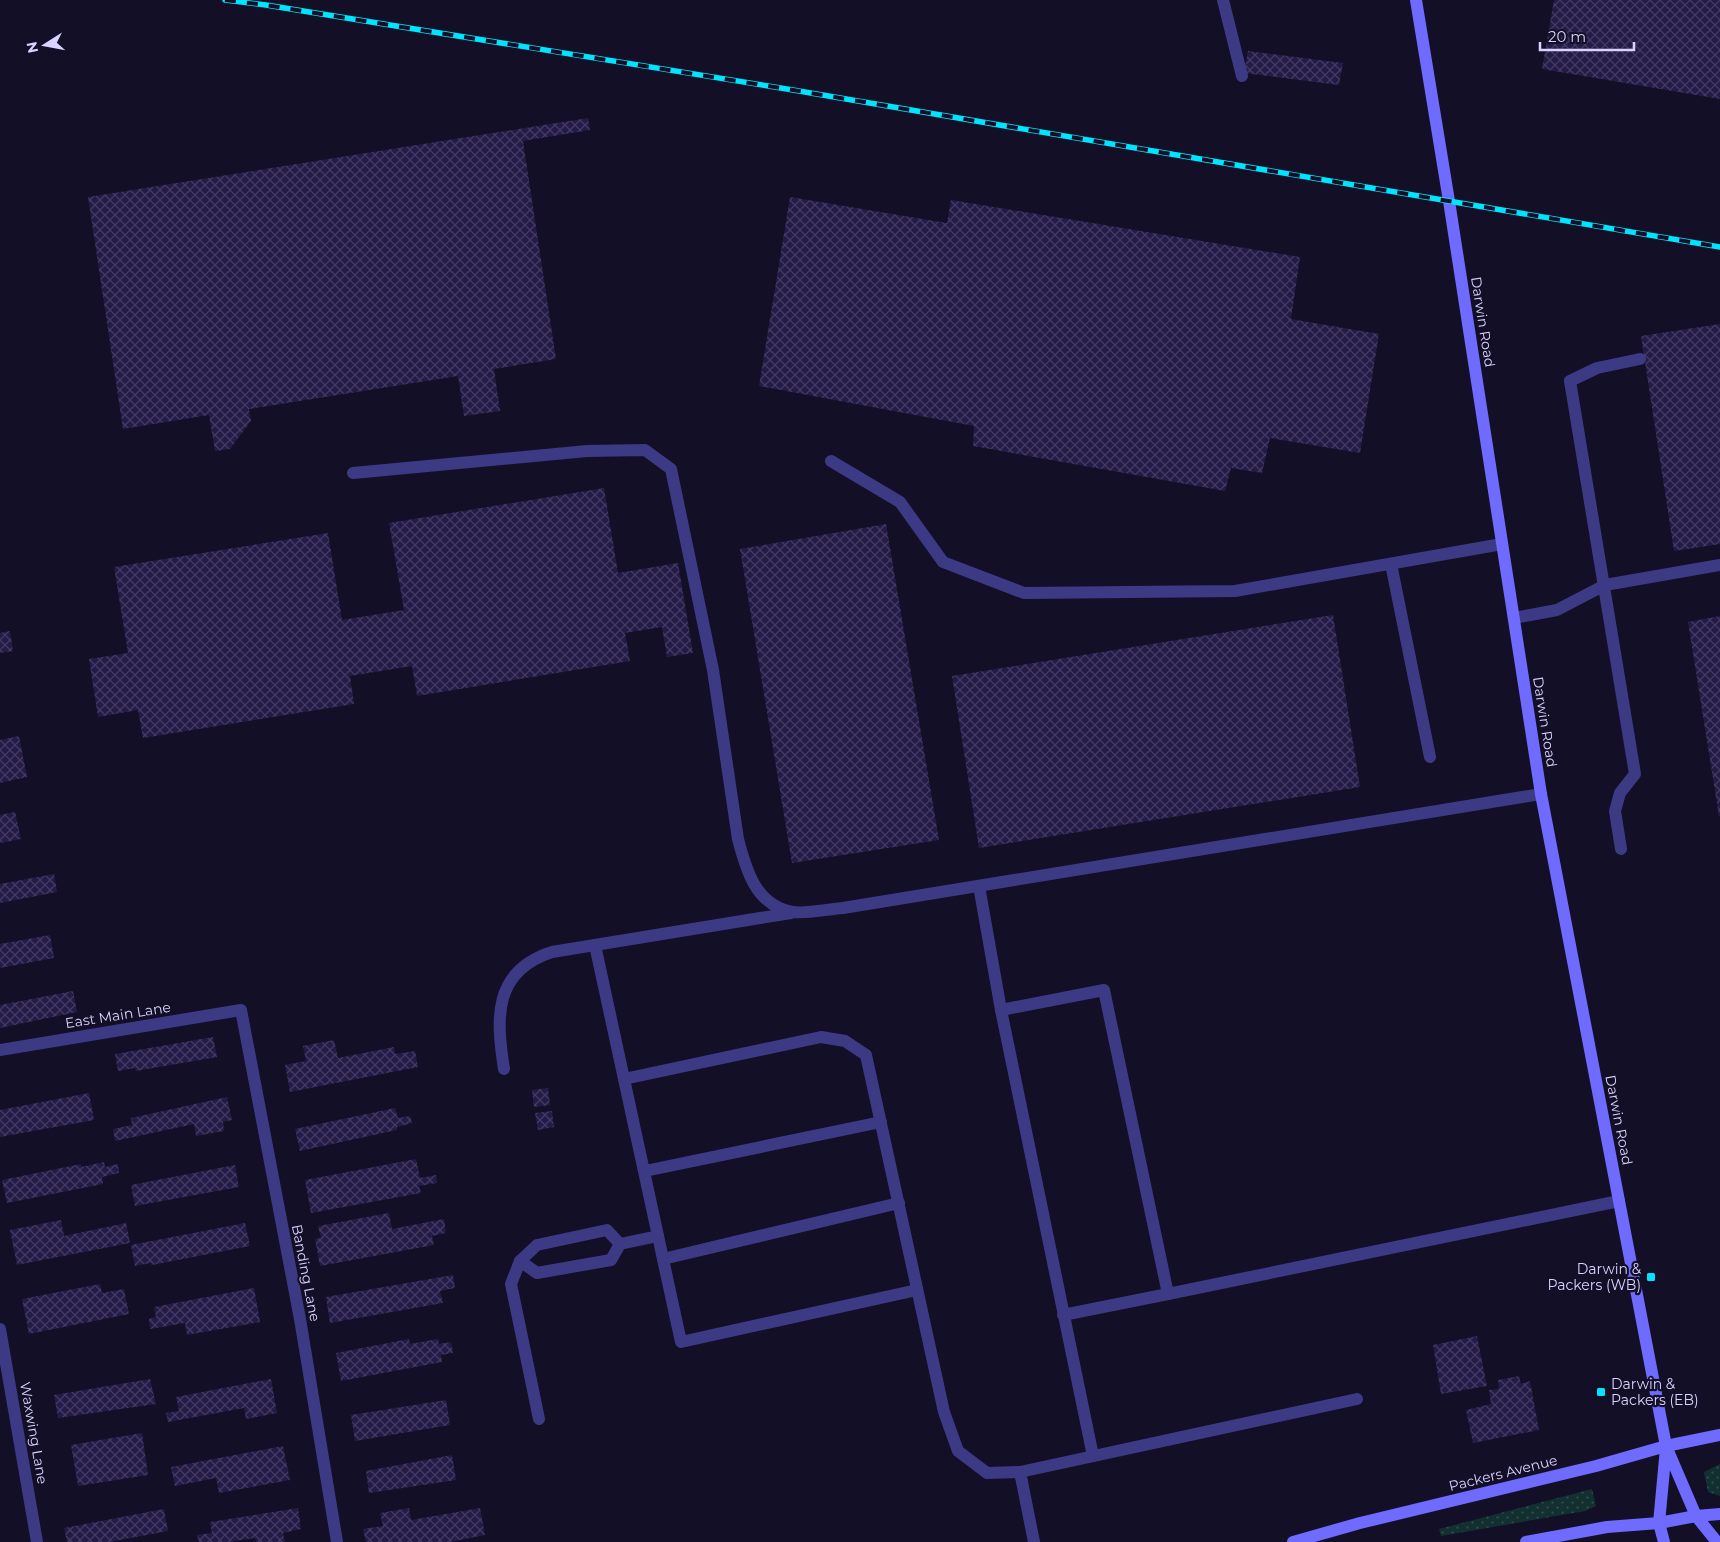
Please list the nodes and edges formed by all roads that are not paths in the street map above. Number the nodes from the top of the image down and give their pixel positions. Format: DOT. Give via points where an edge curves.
graph roads {
  1 [pos="1223,0"];
  2 [pos="1416,0"];
  3 [pos="1242,76"];
  4 [pos="1640,359"];
  5 [pos="831,461"];
  6 [pos="353,473"];
  7 [pos="1502,544"];
  8 [pos="1391,564"];
  9 [pos="1720,565"];
  10 [pos="1605,585"];
  11 [pos="1514,618"];
  12 [pos="1430,757"];
  13 [pos="1541,794"];
  14 [pos="1621,849"];
  15 [pos="978,886"];
  16 [pos="794,912"];
  17 [pos="595,945"];
  18 [pos="241,1010"];
  19 [pos="1000,1010"];
  20 [pos="0,1050"];
  21 [pos="504,1069"];
  22 [pos="624,1079"];
  23 [pos="881,1122"];
  24 [pos="645,1171"];
  25 [pos="1619,1201"];
  26 [pos="899,1203"];
  27 [pos="658,1236"];
  28 [pos="620,1244"];
  29 [pos="663,1259"];
  30 [pos="520,1262"];
  31 [pos="917,1290"];
  32 [pos="1168,1294"];
  33 [pos="1064,1315"];
  34 [pos="0,1329"];
  35 [pos="1357,1399"];
  36 [pos="539,1419"];
  37 [pos="1720,1435"];
  38 [pos="1666,1446"];
  39 [pos="1093,1456"];
  40 [pos="1020,1472"];
  41 [pos="1720,1514"];
  42 [pos="1696,1516"];
  43 [pos="1659,1523"];
  44 [pos="38,1542"];
  45 [pos="337,1542"];
  46 [pos="1034,1542"];
  47 [pos="1294,1542"];
  48 [pos="1526,1542"];
  49 [pos="1664,1542"];
  50 [pos="1717,1542"];
  1 -- 3 [label="street"];
  2 -- 7 [label="street, Darwin Road"];
  4 -- 10 [label="street" via="1597,368 1570,381"];
  5 -- 8 [label="street" via="900,502 943,562 1024,593 1235,591"];
  6 -- 16 [label="street" via="587,451 645,450 671,469 713,670 744,861 750,879 760,892 780,908"];
  7 -- 8 [label="street"];
  7 -- 11 [label="street, Darwin Road"];
  8 -- 12 [label="street"];
  9 -- 10 [label="street"];
  10 -- 11 [label="street" via="1557,610"];
  10 -- 14 [label="street" via="1636,774 1620,793 1616,811"];
  11 -- 13 [label="street, Darwin Road"];
  13 -- 15 [label="street"];
  13 -- 25 [label="street, Darwin Road"];
  15 -- 16 [label="street" via="843,908"];
  15 -- 19 [label="street"];
  16 -- 17 [label="street"];
  17 -- 21 [label="street" via="542,955 516,971 501,1003 499,1038"];
  17 -- 22 [label="street"];
  18 -- 20 [label="street, East Main Lane"];
  18 -- 45 [label="street, Banding Lane" via="300,1319"];
  19 -- 32 [label="street" via="1104,990"];
  19 -- 33 [label="street"];
  22 -- 23 [label="street" via="821,1037 845,1042 866,1055"];
  22 -- 24 [label="street"];
  23 -- 24 [label="street"];
  23 -- 26 [label="street"];
  24 -- 27 [label="street"];
  25 -- 32 [label="street"];
  25 -- 38 [label="street, Darwin Road"];
  26 -- 29 [label="street"];
  26 -- 31 [label="street"];
  27 -- 28 [label="street"];
  27 -- 29 [label="street"];
  28 -- 30 [label="street" via="611,1260 537,1273"];
  28 -- 30 [label="street" via="607,1230 537,1245"];
  29 -- 31 [label="street" via="681,1342"];
  30 -- 36 [label="street" via="511,1284"];
  31 -- 40 [label="street" via="944,1412 958,1451 987,1473"];
  32 -- 33 [label="street"];
  33 -- 39 [label="street"];
  34 -- 44 [label="street, Waxwing Lane"];
  35 -- 39 [label="street"];
  37 -- 38 [label="street, Packers Avenue"];
  38 -- 42 [label="street, Darwin Road"];
  38 -- 43 [label="street, Darwin Road"];
  38 -- 47 [label="street, Packers Avenue"];
  39 -- 40 [label="street"];
  40 -- 46 [label="street"];
  41 -- 42 [label="street"];
  42 -- 43 [label="street"];
  42 -- 50 [label="street, Darwin Road"];
  43 -- 48 [label="street" via="1607,1527"];
  43 -- 49 [label="street, Darwin Road"];
}
